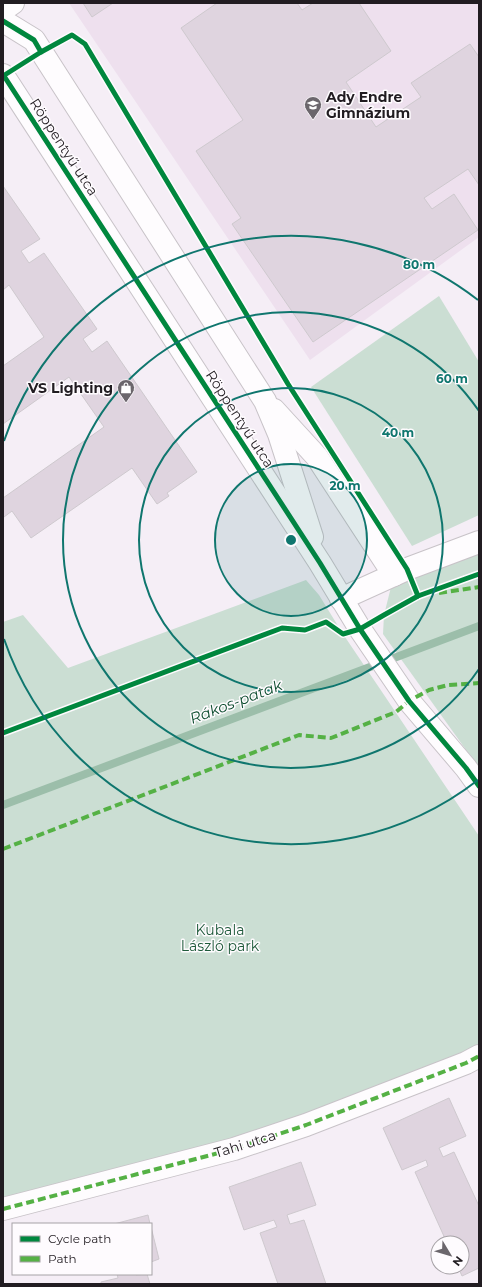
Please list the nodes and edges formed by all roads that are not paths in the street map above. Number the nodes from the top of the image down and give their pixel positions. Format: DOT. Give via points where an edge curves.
graph roads {
  1 [pos="13,3"];
  2 [pos="3,10"];
  3 [pos="3,20"];
  4 [pos="3,75"];
  5 [pos="265,401"];
  6 [pos="479,542"];
  7 [pos="320,563"];
  8 [pos="394,575"];
  9 [pos="341,599"];
  10 [pos="473,775"];
  11 [pos="479,786"];
  12 [pos="479,1056"];
  13 [pos="3,1209"];
  1 -- 2 [label="street"];
  3 -- 5 [label="street, Röppentyű utca" via="34,40"];
  4 -- 7 [label="street, Röppentyű utca"];
  5 -- 7 [label="street, Röppentyű utca" via="279,434"];
  5 -- 8 [label="street" via="317,457"];
  6 -- 8 [label="street"];
  7 -- 9 [label="street, Röppentyű utca"];
  8 -- 9 [label="street"];
  9 -- 10 [label="street, Röppentyű utca" via="409,701"];
  10 -- 11 [label="street, Röppentyű utca"];
  12 -- 13 [label="street, Tahi utca" via="306,1125 234,1149"];
}
